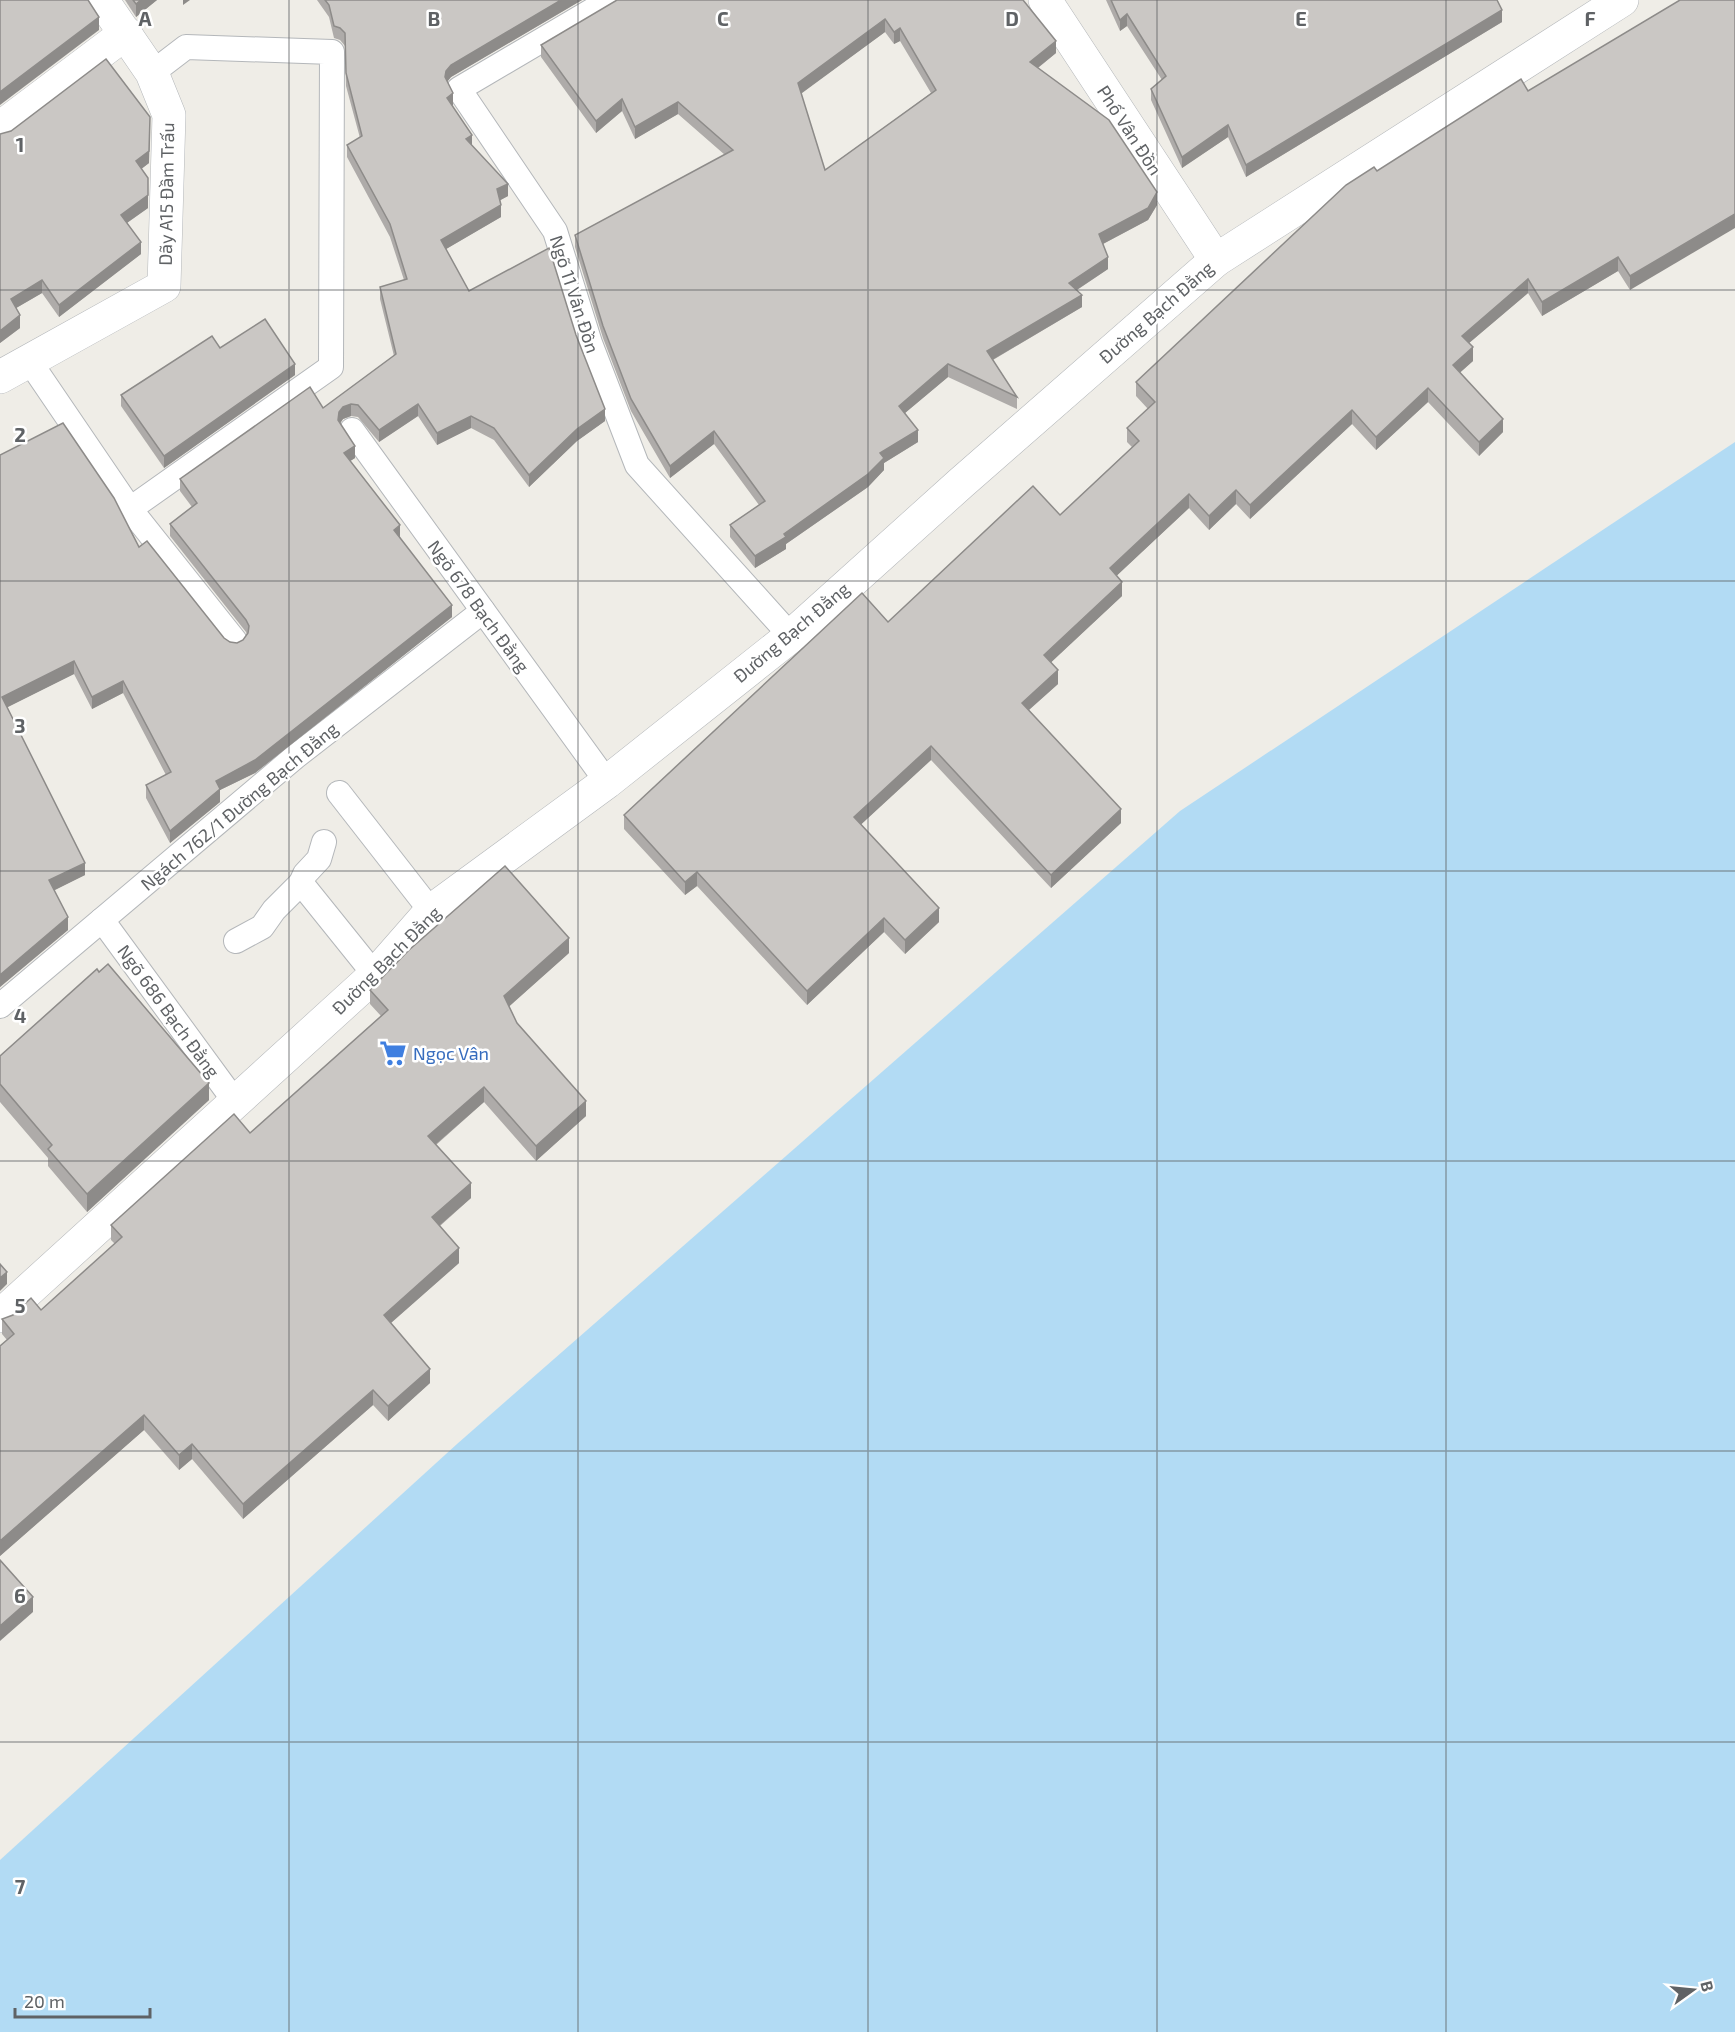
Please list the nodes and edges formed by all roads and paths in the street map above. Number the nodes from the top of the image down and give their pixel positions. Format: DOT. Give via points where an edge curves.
graph roads {
  1 [pos="102,0"];
  2 [pos="610,0"];
  3 [pos="1045,0"];
  4 [pos="1622,0"];
  5 [pos="126,33"];
  6 [pos="152,73"];
  7 [pos="0,128"];
  8 [pos="1216,260"];
  9 [pos="30,362"];
  10 [pos="0,377"];
  11 [pos="352,430"];
  12 [pos="130,509"];
  13 [pos="483,611"];
  14 [pos="791,636"];
  15 [pos="235,641"];
  16 [pos="607,782"];
  17 [pos="339,793"];
  18 [pos="324,842"];
  19 [pos="301,883"];
  20 [pos="431,911"];
  21 [pos="102,920"];
  22 [pos="236,941"];
  23 [pos="375,975"];
  24 [pos="0,1006"];
  25 [pos="236,1103"];
  26 [pos="0,1316"];
  1 -- 5 [label="street, Dãy A15 Đầm Trấu"];
  2 -- 14 [label="lane, Ngõ 11 Vân Đồn" via="459,89 555,231 590,343 638,465"];
  3 -- 8 [label="street, Phố Vân Đồn"];
  4 -- 8 [label="street, Đường Bạch Đằng"];
  5 -- 6 [label="street, Dãy A15 Đầm Trấu"];
  5 -- 7 [label="street"];
  6 -- 9 [label="street, Dãy A15 Đầm Trấu" via="169,115 164,286"];
  6 -- 12 [label="lane" via="186,47 332,52 331,367"];
  8 -- 14 [label="street, Đường Bạch Đằng"];
  9 -- 10 [label="street, Dãy A15 Đầm Trấu"];
  9 -- 12 [label="lane"];
  11 -- 13 [label="lane, Ngõ 678 Bạch Đằng"];
  12 -- 15 [label="lane"];
  13 -- 16 [label="lane, Ngõ 678 Bạch Đằng"];
  13 -- 21 [label="lane, Ngách 762/1 Đường Bạch Đằng" via="295,757"];
  14 -- 16 [label="street, Đường Bạch Đằng"];
  16 -- 20 [label="street, Đường Bạch Đằng"];
  17 -- 20 [label="lane"];
  18 -- 19 [label="lane" via="319,859"];
  19 -- 22 [label="lane" via="262,927"];
  19 -- 23 [label="lane"];
  20 -- 23 [label="street, Đường Bạch Đằng"];
  21 -- 24 [label="lane, Ngách 762/1 Đường Bạch Đằng"];
  21 -- 25 [label="lane, Ngõ 686 Bạch Đằng"];
  23 -- 25 [label="street, Đường Bạch Đằng"];
  25 -- 26 [label="street, Đường Bạch Đằng"];
}
